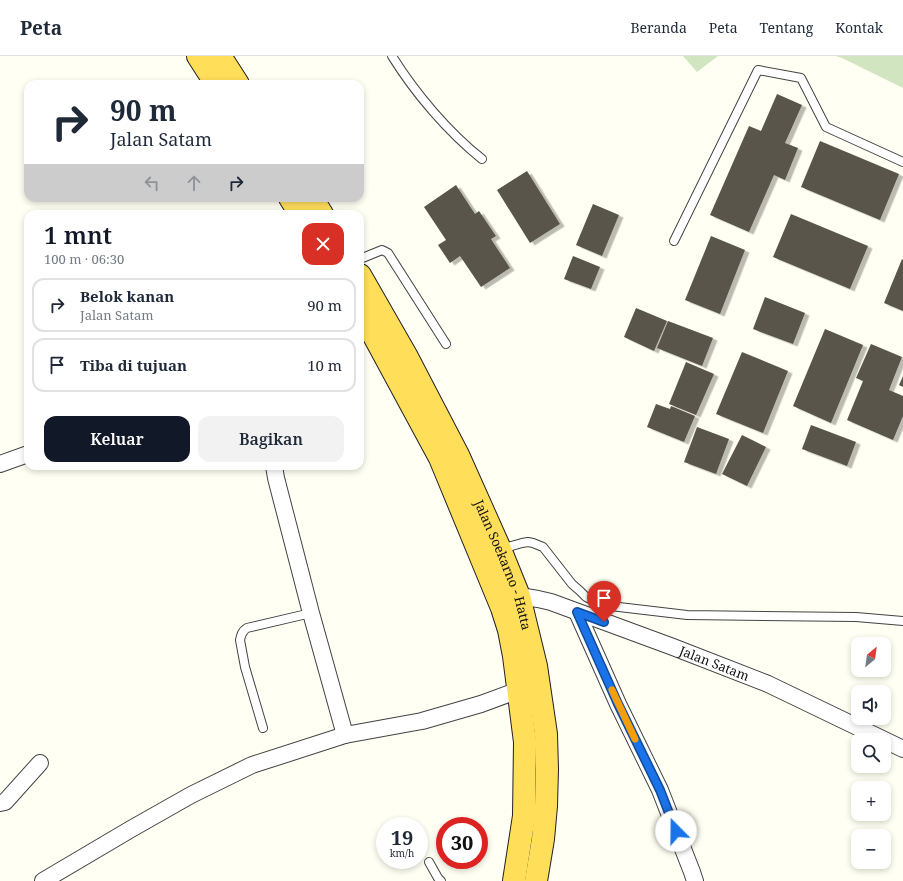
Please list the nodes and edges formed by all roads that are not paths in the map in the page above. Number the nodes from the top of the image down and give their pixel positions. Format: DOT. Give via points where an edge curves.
graph roads {
  1 [pos="198,56"];
  2 [pos="220,56"];
  3 [pos="392,56"];
  4 [pos="213,80"];
  5 [pos="235,80"];
  6 [pos="482,159"];
  7 [pos="903,162"];
  8 [pos="674,241"];
  9 [pos="364,257"];
  10 [pos="364,296"];
  11 [pos="369,322"];
  12 [pos="446,344"];
  13 [pos="24,455"];
  14 [pos="0,464"];
  15 [pos="275,470"];
  16 [pos="500,549"];
  17 [pos="518,596"];
  18 [pos="577,612"];
  19 [pos="310,613"];
  20 [pos="903,621"];
  21 [pos="519,690"];
  22 [pos="263,728"];
  23 [pos="345,735"];
  24 [pos="903,749"];
  25 [pos="40,763"];
  26 [pos="0,803"];
  27 [pos="429,862"];
  28 [pos="43,881"];
  29 [pos="441,881"];
  30 [pos="514,881"];
  31 [pos="536,881"];
  32 [pos="695,881"];
  1 -- 4 [label="highway"];
  2 -- 5 [label="highway"];
  3 -- 6 [label="lane" via="438,117"];
  7 -- 8 [label="lane" via="826,126 801,78 758,70"];
  9 -- 12 [label="lane" via="382,250 388,253"];
  10 -- 11 [label="highway, Jalan Soekarno - Hatta"];
  11 -- 16 [label="highway, Jalan Soekarno - Hatta" via="407,357 458,455"];
  11 -- 21 [label="highway, Jalan Soekarno - Hatta" via="440,458 482,558 509,630"];
  13 -- 14 [label="street"];
  15 -- 19 [label="street"];
  16 -- 17 [label="highway, Jalan Soekarno - Hatta"];
  16 -- 20 [label="lane" via="528,542 542,547 580,592 602,605 687,615 856,617"];
  17 -- 18 [label="street, Jalan Satam" via="543,600"];
  17 -- 31 [label="highway, Jalan Soekarno - Hatta" via="536,666 546,734 546,806"];
  18 -- 24 [label="street, Jalan Satam" via="768,684"];
  18 -- 32 [label="street" via="660,790"];
  19 -- 22 [label="lane" via="247,628 241,636 245,667"];
  19 -- 23 [label="street"];
  21 -- 23 [label="street" via="422,721"];
  21 -- 30 [label="highway, Jalan Soekarno - Hatta" via="525,742 524,816"];
  23 -- 28 [label="street" via="252,765 124,833"];
  25 -- 26 [label="street" via="5,802"];
  27 -- 29 [label="lane"];
}
